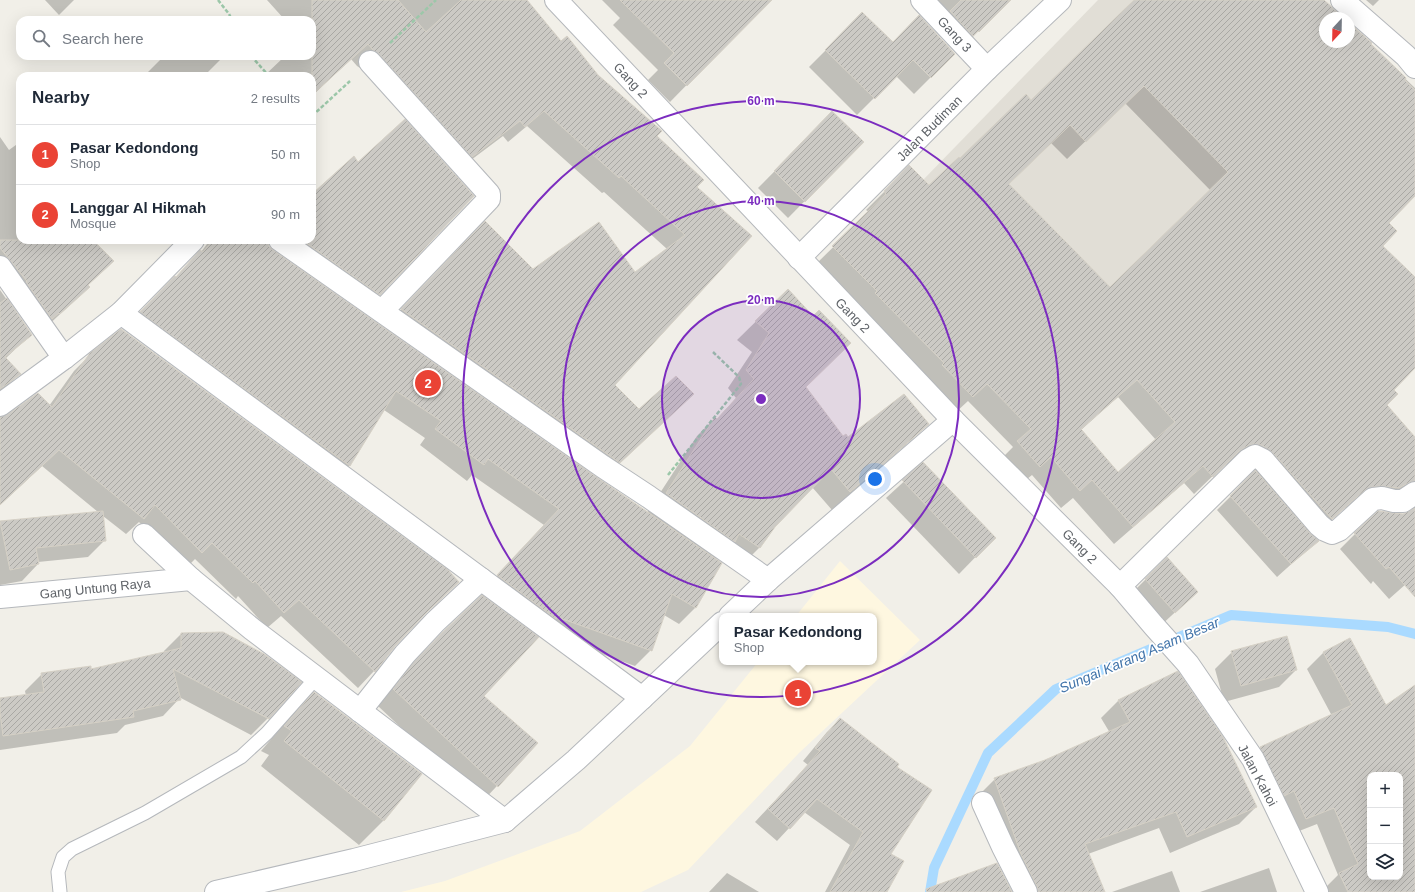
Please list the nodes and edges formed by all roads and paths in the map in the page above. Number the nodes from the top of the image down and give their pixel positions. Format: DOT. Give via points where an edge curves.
graph roads {
  1 [pos="218,0"];
  2 [pos="556,0"];
  3 [pos="922,0"];
  4 [pos="1060,0"];
  5 [pos="1342,0"];
  6 [pos="230,16"];
  7 [pos="254,60"];
  8 [pos="370,62"];
  9 [pos="1415,67"];
  10 [pos="987,69"];
  11 [pos="265,72"];
  12 [pos="189,244"];
  13 [pos="286,244"];
  14 [pos="799,258"];
  15 [pos="0,267"];
  16 [pos="382,311"];
  17 [pos="121,313"];
  18 [pos="713,352"];
  19 [pos="64,358"];
  20 [pos="0,405"];
  21 [pos="953,420"];
  22 [pos="1415,493"];
  23 [pos="649,497"];
  24 [pos="144,534"];
  25 [pos="191,579"];
  26 [pos="481,579"];
  27 [pos="768,580"];
  28 [pos="1120,586"];
  29 [pos="0,597"];
  30 [pos="733,613"];
  31 [pos="719,626"];
  32 [pos="1188,664"];
  33 [pos="316,678"];
  34 [pos="642,698"];
  35 [pos="360,711"];
  36 [pos="983,802"];
  37 [pos="505,821"];
  38 [pos="60,892"];
  39 [pos="216,892"];
  40 [pos="1026,892"];
  41 [pos="1317,892"];
  1 -- 6 [label="path"];
  2 -- 14 [label="street, Gang 2"];
  3 -- 10 [label="street, Gang 3"];
  4 -- 10 [label="street, Jalan Budiman"];
  5 -- 9 [label="street" via="1406,56"];
  7 -- 11 [label="path"];
  8 -- 16 [label="street" via="489,194 490,199"];
  10 -- 14 [label="street, Jalan Budiman"];
  12 -- 17 [label="street"];
  13 -- 16 [label="street"];
  14 -- 21 [label="street, Gang 2"];
  15 -- 19 [label="street"];
  16 -- 23 [label="street"];
  17 -- 19 [label="street"];
  17 -- 26 [label="street"];
  18 -- 23 [label="path" via="739,376 741,384"];
  19 -- 20 [label="street"];
  21 -- 27 [label="street"];
  21 -- 28 [label="street, Gang 2"];
  22 -- 28 [label="street" via="1403,501 1373,499 1339,530 1332,532 1319,525 1263,460 1255,456"];
  23 -- 27 [label="street"];
  24 -- 25 [label="street"];
  25 -- 29 [label="street, Gang Untung Raya"];
  25 -- 33 [label="street"];
  26 -- 34 [label="street"];
  26 -- 35 [label="street" via="405,654"];
  27 -- 30 [label="street"];
  28 -- 32 [label="street, Gang 2"];
  31 -- 34 [label="street"];
  32 -- 41 [label="street, Jalan Kahoi" via="1253,759"];
  33 -- 35 [label="street"];
  33 -- 38 [label="lane" via="267,733 241,757 145,814 72,849 63,857 58,872"];
  34 -- 37 [label="street" via="576,760"];
  35 -- 37 [label="street"];
  36 -- 40 [label="street"];
  37 -- 39 [label="street"];
}
